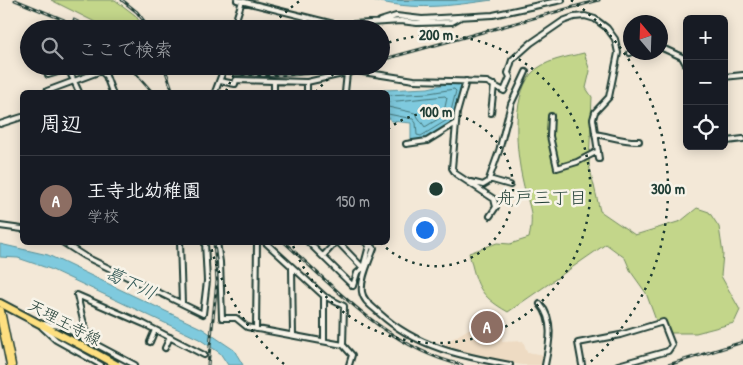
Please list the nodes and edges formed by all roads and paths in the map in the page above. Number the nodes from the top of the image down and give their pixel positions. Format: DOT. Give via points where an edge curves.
graph roads {
  1 [pos="237,0"];
  2 [pos="562,0"];
  3 [pos="242,1"];
  4 [pos="307,18"];
  5 [pos="236,20"];
  6 [pos="315,20"];
  7 [pos="385,20"];
  8 [pos="668,50"];
  9 [pos="684,60"];
  10 [pos="526,72"];
  11 [pos="70,75"];
  12 [pos="91,75"];
  13 [pos="105,75"];
  14 [pos="222,75"];
  15 [pos="338,75"];
  16 [pos="347,75"];
  17 [pos="383,75"];
  18 [pos="743,75"];
  19 [pos="728,77"];
  20 [pos="466,81"];
  21 [pos="74,82"];
  22 [pos="220,82"];
  23 [pos="274,82"];
  24 [pos="307,82"];
  25 [pos="494,85"];
  26 [pos="50,90"];
  27 [pos="78,90"];
  28 [pos="110,90"];
  29 [pos="216,90"];
  30 [pos="274,90"];
  31 [pos="307,90"];
  32 [pos="345,90"];
  33 [pos="490,113"];
  34 [pos="551,116"];
  35 [pos="20,118"];
  36 [pos="456,123"];
  37 [pos="0,124"];
  38 [pos="595,134"];
  39 [pos="743,139"];
  40 [pos="639,141"];
  41 [pos="728,141"];
  42 [pos="406,144"];
  43 [pos="598,151"];
  44 [pos="599,159"];
  45 [pos="489,179"];
  46 [pos="466,181"];
  47 [pos="510,185"];
  48 [pos="490,216"];
  49 [pos="0,226"];
  50 [pos="20,229"];
  51 [pos="67,245"];
  52 [pos="180,245"];
  53 [pos="204,245"];
  54 [pos="217,245"];
  55 [pos="257,245"];
  56 [pos="268,245"];
  57 [pos="311,245"];
  58 [pos="334,245"];
  59 [pos="340,245"];
  60 [pos="370,245"];
  61 [pos="371,245"];
  62 [pos="323,256"];
  63 [pos="292,268"];
  64 [pos="363,268"];
  65 [pos="324,296"];
  66 [pos="0,303"];
  67 [pos="182,303"];
  68 [pos="540,304"];
  69 [pos="0,311"];
  70 [pos="39,324"];
  71 [pos="256,329"];
  72 [pos="155,330"];
  73 [pos="293,334"];
  74 [pos="170,337"];
  75 [pos="88,341"];
  76 [pos="324,341"];
  77 [pos="150,342"];
  78 [pos="343,345"];
  79 [pos="165,348"];
  80 [pos="106,350"];
  81 [pos="204,355"];
  82 [pos="11,365"];
  83 [pos="100,365"];
  84 [pos="117,365"];
  85 [pos="135,365"];
  86 [pos="349,365"];
  87 [pos="510,365"];
  88 [pos="545,365"];
  89 [pos="582,365"];
  90 [pos="618,365"];
  1 -- 3 [label="street"];
  2 -- 7 [label="street" via="512,12 422,19 396,16"];
  3 -- 4 [label="street"];
  3 -- 5 [label="street"];
  4 -- 6 [label="street"];
  8 -- 9 [label="street"];
  10 -- 45 [label="street" via="511,104"];
  11 -- 21 [label="street"];
  12 -- 21 [label="street"];
  13 -- 28 [label="street"];
  14 -- 22 [label="street"];
  15 -- 24 [label="street"];
  16 -- 32 [label="street"];
  17 -- 20 [label="street" via="414,80"];
  18 -- 19 [label="street"];
  20 -- 25 [label="street"];
  20 -- 36 [label="street"];
  21 -- 26 [label="street"];
  21 -- 27 [label="street"];
  22 -- 23 [label="street"];
  22 -- 29 [label="street"];
  23 -- 24 [label="street"];
  23 -- 30 [label="street"];
  24 -- 31 [label="street"];
  25 -- 33 [label="street"];
  25 -- 38 [label="street" via="504,90 512,60 559,24 580,16 595,19 612,32 618,53 610,97 595,112 593,119"];
  34 -- 43 [label="street" via="551,146 557,168 571,165"];
  35 -- 37 [label="street"];
  36 -- 42 [label="street" via="427,141"];
  36 -- 46 [label="street" via="452,168"];
  38 -- 40 [label="street"];
  38 -- 43 [label="street"];
  39 -- 41 [label="street"];
  43 -- 44 [label="street"];
  45 -- 46 [label="street" via="483,185"];
  45 -- 47 [label="street"];
  46 -- 48 [label="street" via="494,199 496,206"];
  49 -- 50 [label="street"];
  51 -- 67 [label="street"];
  52 -- 67 [label="street"];
  53 -- 67 [label="street" via="207,281 203,314"];
  54 -- 71 [label="street" via="222,318 236,318 247,327"];
  55 -- 71 [label="street"];
  56 -- 63 [label="street"];
  57 -- 62 [label="street"];
  58 -- 62 [label="street"];
  59 -- 64 [label="street"];
  60 -- 64 [label="street"];
  61 -- 87 [label="street" via="374,248 362,291 364,299 387,320 424,344 458,355"];
  62 -- 64 [label="street" via="352,286 357,273"];
  63 -- 65 [label="street"];
  63 -- 73 [label="street"];
  65 -- 76 [label="street"];
  65 -- 78 [label="street" via="344,306"];
  66 -- 70 [label="main road, 天理王寺線"];
  68 -- 88 [label="street" via="549,322"];
  69 -- 82 [label="highway"];
  70 -- 75 [label="street" via="61,326"];
  70 -- 83 [label="street" via="56,340"];
  70 -- 84 [label="main road, 天理王寺線, bridge"];
  71 -- 73 [label="street"];
  72 -- 74 [label="street"];
  72 -- 75 [label="street" via="76,295"];
  72 -- 77 [label="street"];
  73 -- 76 [label="street"];
  74 -- 79 [label="street"];
  74 -- 81 [label="street"];
  75 -- 80 [label="street"];
  76 -- 78 [label="street"];
  78 -- 86 [label="street" via="352,355"];
  80 -- 83 [label="street"];
  80 -- 85 [label="street"];
  89 -- 90 [label="street" via="578,343 663,322 672,346 668,351"];
}
